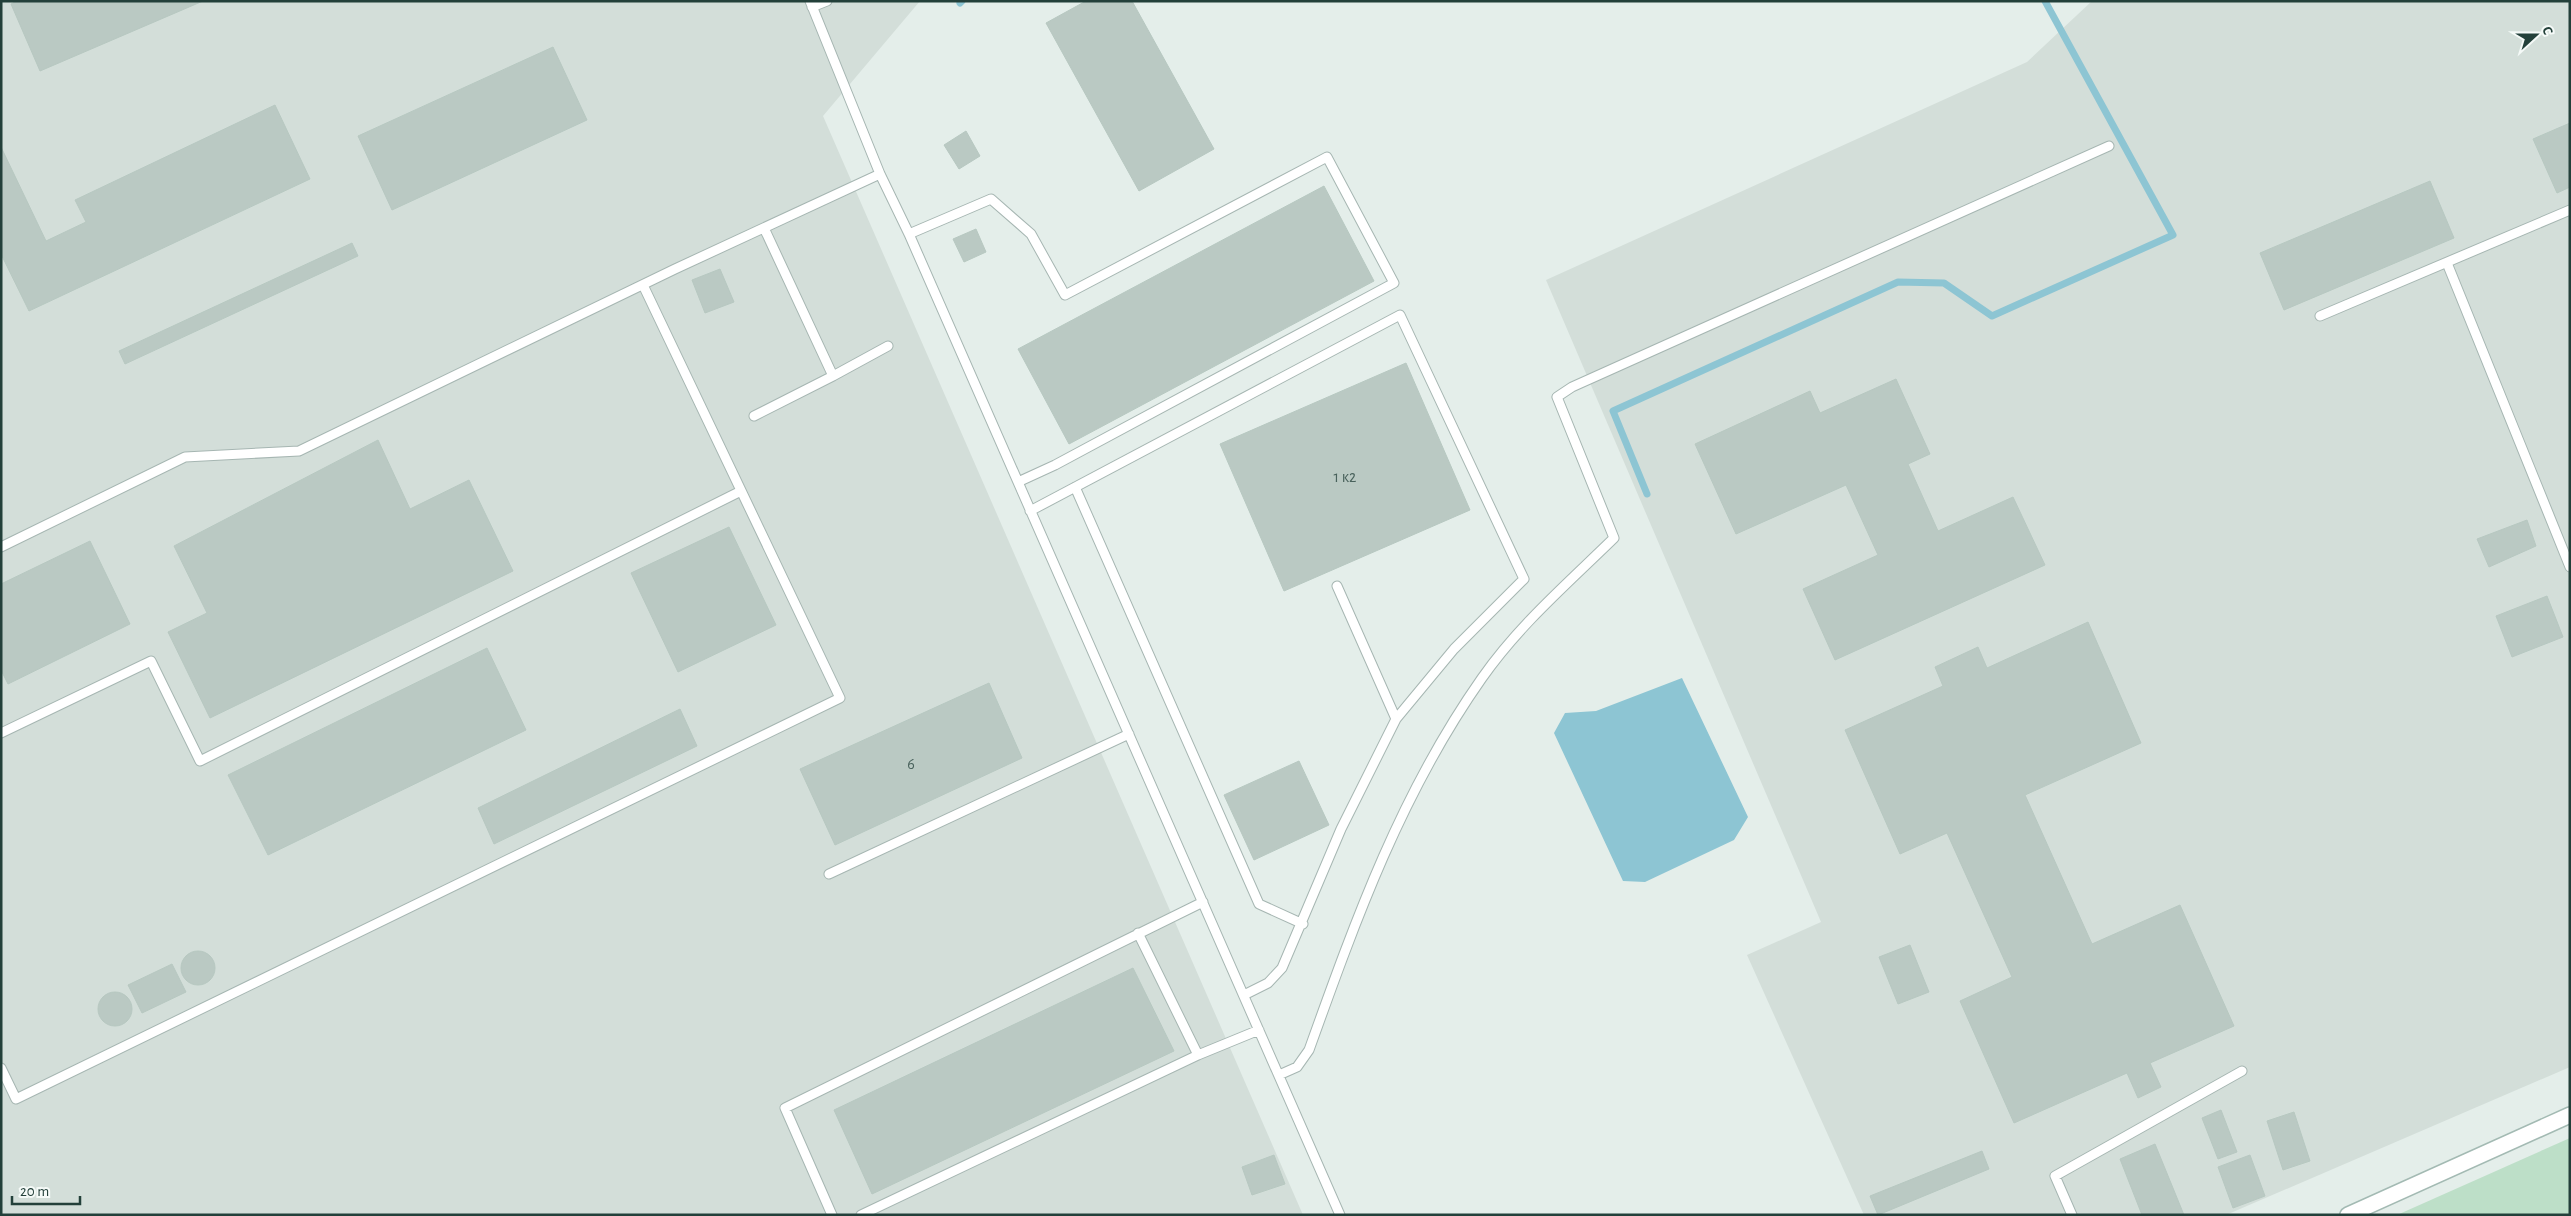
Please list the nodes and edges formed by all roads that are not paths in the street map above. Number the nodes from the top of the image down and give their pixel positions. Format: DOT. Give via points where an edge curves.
graph roads {
  1 [pos="827,1"];
  2 [pos="811,4"];
  3 [pos="2109,146"];
  4 [pos="880,174"];
  5 [pos="2570,210"];
  6 [pos="764,228"];
  7 [pos="909,234"];
  8 [pos="2447,263"];
  9 [pos="643,285"];
  10 [pos="2320,316"];
  11 [pos="888,346"];
  12 [pos="833,376"];
  13 [pos="754,416"];
  14 [pos="1018,482"];
  15 [pos="1075,487"];
  16 [pos="741,492"];
  17 [pos="1030,511"];
  18 [pos="1,547"];
  19 [pos="2570,567"];
  20 [pos="1337,586"];
  21 [pos="1396,719"];
  22 [pos="1,733"];
  23 [pos="1129,734"];
  24 [pos="829,874"];
  25 [pos="1203,902"];
  26 [pos="1303,924"];
  27 [pos="1138,933"];
  28 [pos="1244,996"];
  29 [pos="1259,1030"];
  30 [pos="1198,1055"];
  31 [pos="1,1068"];
  32 [pos="2242,1072"];
  33 [pos="1279,1075"];
  34 [pos="2570,1115"];
  35 [pos="832,1215"];
  36 [pos="861,1215"];
  37 [pos="1340,1215"];
  38 [pos="2072,1215"];
  39 [pos="2348,1215"];
  1 -- 2 [label="lane"];
  2 -- 4 [label="lane"];
  3 -- 33 [label="lane" via="1572,386 1557,397 1614,538 1532,617 1483,677 1431,757 1393,833 1351,932 1309,1050 1297,1067"];
  4 -- 6 [label="lane"];
  4 -- 7 [label="lane"];
  5 -- 8 [label="lane"];
  6 -- 9 [label="lane"];
  6 -- 12 [label="lane"];
  7 -- 14 [label="lane"];
  7 -- 14 [label="lane" via="991,200 1031,234 1065,295 1327,157 1394,283"];
  8 -- 10 [label="lane"];
  8 -- 19 [label="lane"];
  9 -- 16 [label="lane"];
  9 -- 18 [label="lane" via="300,451 185,457"];
  11 -- 12 [label="lane"];
  12 -- 13 [label="lane"];
  14 -- 17 [label="lane"];
  15 -- 17 [label="lane"];
  15 -- 21 [label="lane" via="1400,315 1524,579 1454,649"];
  15 -- 26 [label="lane" via="1259,904"];
  16 -- 22 [label="lane" via="200,761 151,661"];
  16 -- 31 [label="lane" via="840,698 16,1099"];
  17 -- 23 [label="lane"];
  20 -- 21 [label="lane"];
  21 -- 26 [label="lane" via="1341,829"];
  23 -- 24 [label="lane"];
  23 -- 25 [label="lane"];
  25 -- 27 [label="lane"];
  25 -- 28 [label="lane"];
  26 -- 28 [label="lane" via="1282,968 1268,983"];
  27 -- 30 [label="lane"];
  27 -- 35 [label="lane" via="785,1108"];
  28 -- 29 [label="lane"];
  29 -- 30 [label="lane"];
  29 -- 33 [label="lane"];
  30 -- 36 [label="lane"];
  32 -- 38 [label="lane" via="2055,1176"];
  33 -- 37 [label="lane"];
  34 -- 39 [label="main road"];
}
